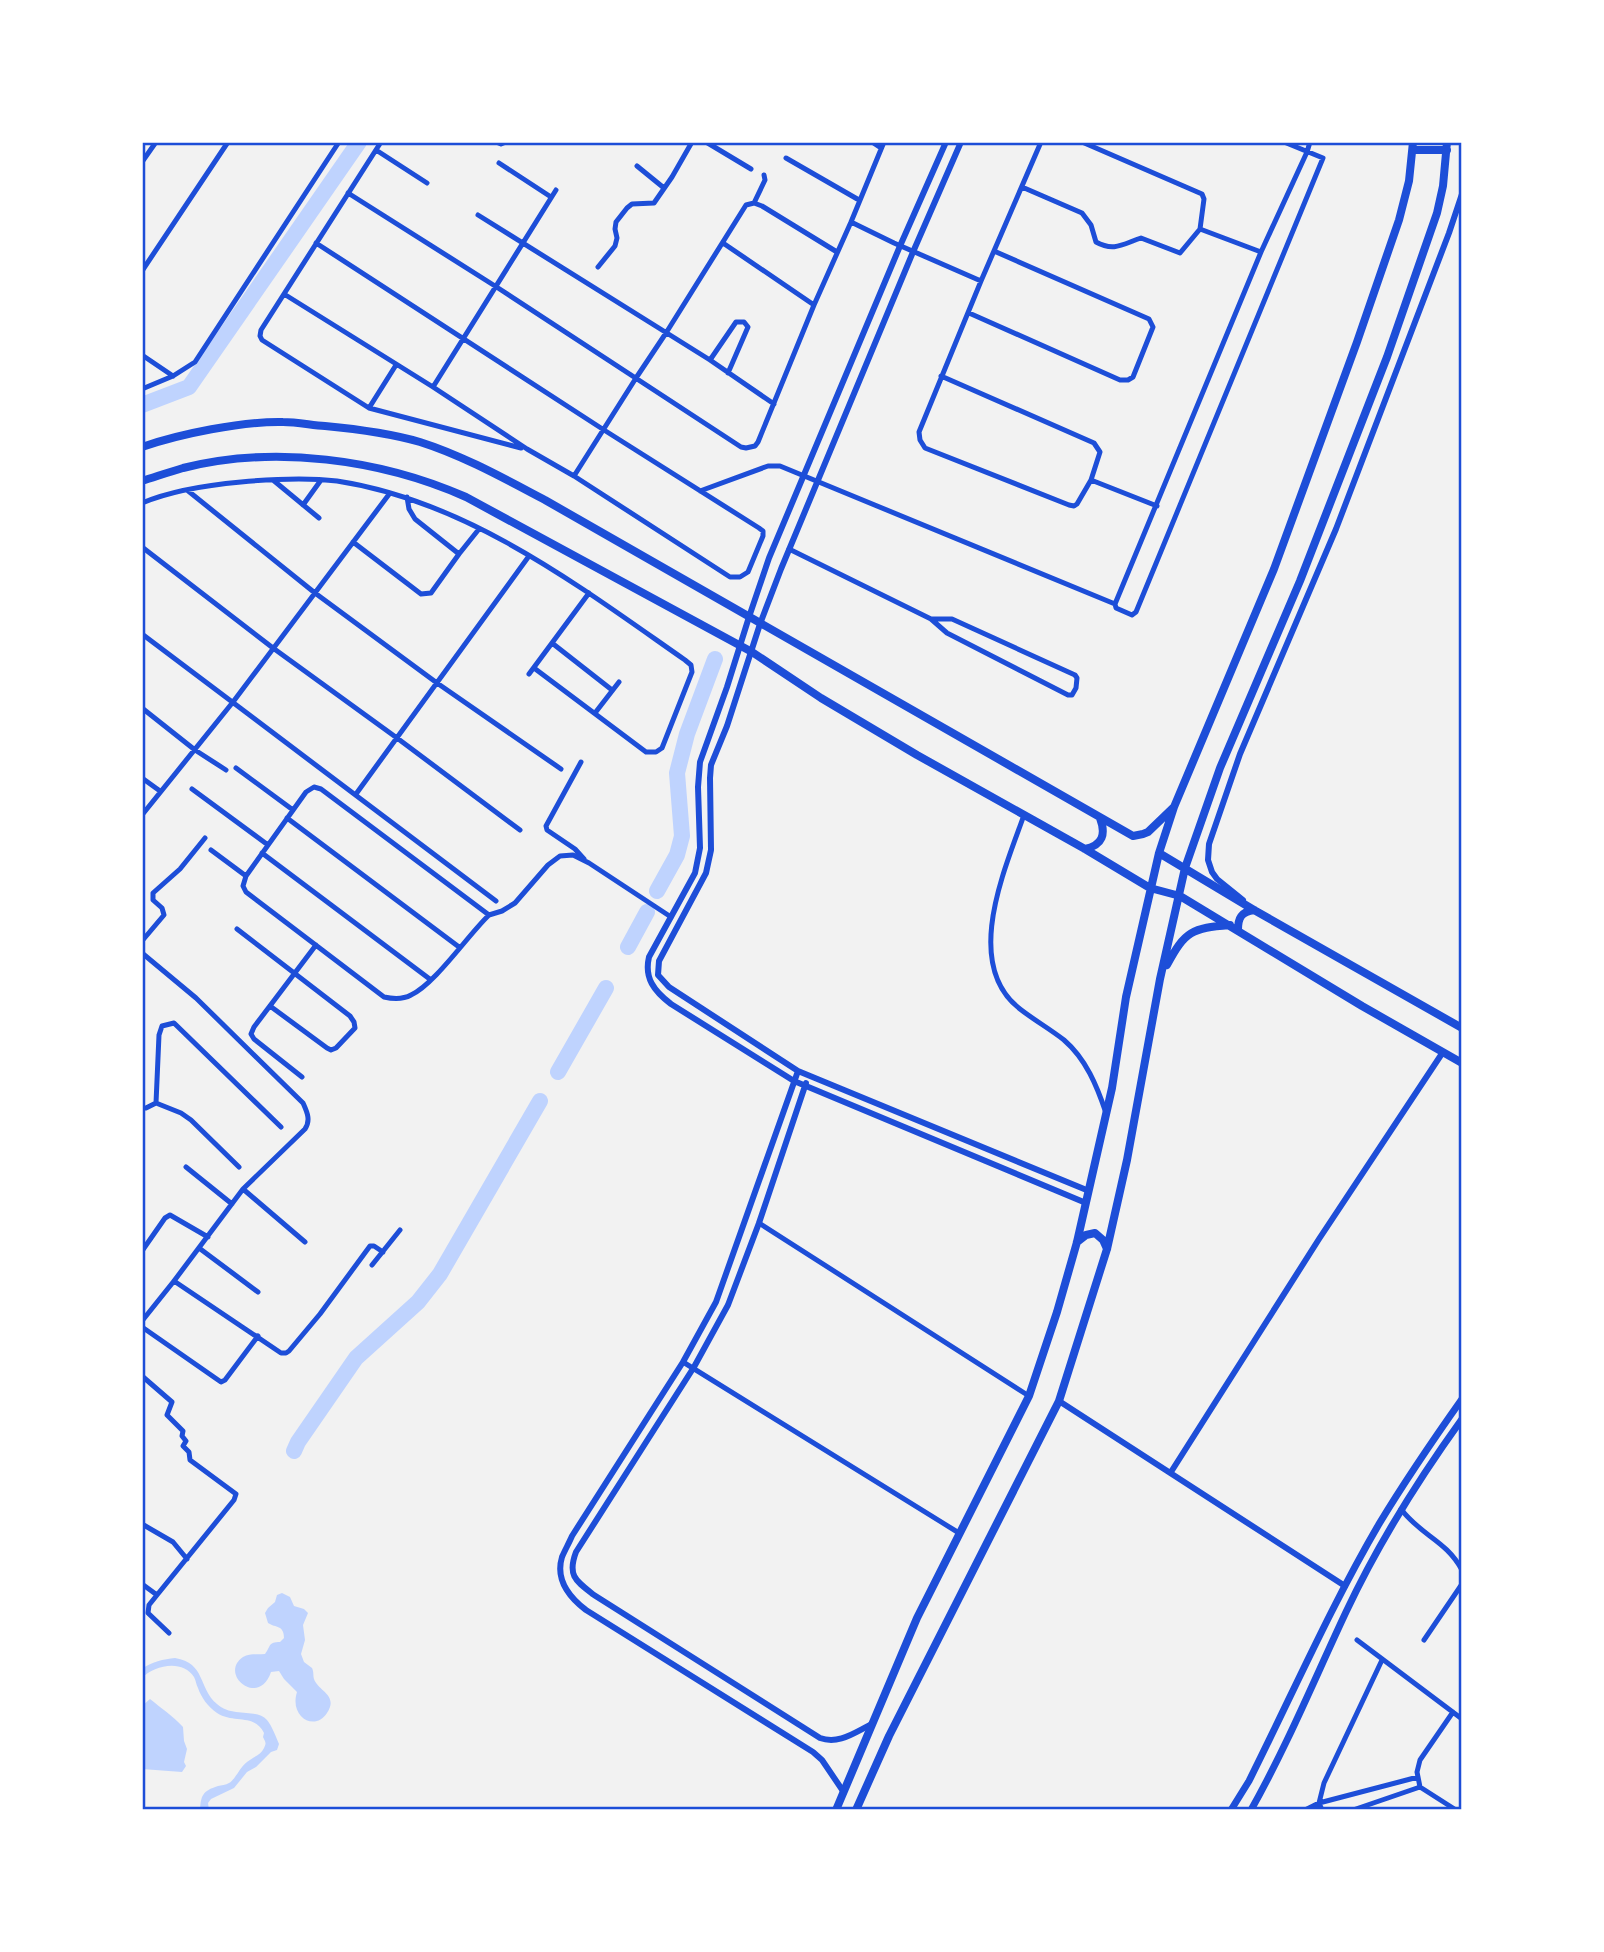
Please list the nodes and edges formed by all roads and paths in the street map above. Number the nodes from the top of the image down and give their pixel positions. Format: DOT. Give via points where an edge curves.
graph roads {
  1 [pos="156,142"];
  2 [pos="228,142"];
  3 [pos="339,142"];
  4 [pos="381,142"];
  5 [pos="496,142"];
  6 [pos="506,142"];
  7 [pos="692,142"];
  8 [pos="706,142"];
  9 [pos="872,142"];
  10 [pos="946,142"];
  11 [pos="961,142"];
  12 [pos="1041,142"];
  13 [pos="1082,142"];
  14 [pos="1284,142"];
  15 [pos="1310,142"];
  16 [pos="882,145"];
  17 [pos="1413,146"];
  18 [pos="1447,146"];
  19 [pos="376,150"];
  20 [pos="1307,152"];
  21 [pos="786,158"];
  22 [pos="142,162"];
  23 [pos="499,163"];
  24 [pos="637,166"];
  25 [pos="751,169"];
  26 [pos="764,175"];
  27 [pos="427,183"];
  28 [pos="1022,187"];
  29 [pos="664,188"];
  30 [pos="556,190"];
  31 [pos="348,193"];
  32 [pos="1462,194"];
  33 [pos="551,197"];
  34 [pos="859,200"];
  35 [pos="754,203"];
  36 [pos="478,215"];
  37 [pos="851,222"];
  38 [pos="1200,229"];
  39 [pos="316,243"];
  40 [pos="522,243"];
  41 [pos="723,243"];
  42 [pos="900,246"];
  43 [pos="994,251"];
  44 [pos="837,252"];
  45 [pos="913,252"];
  46 [pos="1261,252"];
  47 [pos="598,267"];
  48 [pos="142,271"];
  49 [pos="981,281"];
  50 [pos="495,286"];
  51 [pos="284,294"];
  52 [pos="814,305"];
  53 [pos="969,313"];
  54 [pos="666,333"];
  55 [pos="463,339"];
  56 [pos="142,355"];
  57 [pos="710,360"];
  58 [pos="396,365"];
  59 [pos="728,373"];
  60 [pos="173,376"];
  61 [pos="941,376"];
  62 [pos="636,378"];
  63 [pos="433,387"];
  64 [pos="142,390"];
  65 [pos="774,404"];
  66 [pos="369,408"];
  67 [pos="604,430"];
  68 [pos="142,447"];
  69 [pos="527,449"];
  70 [pos="573,476"];
  71 [pos="804,476"];
  72 [pos="272,479"];
  73 [pos="321,480"];
  74 [pos="1091,480"];
  75 [pos="142,481"];
  76 [pos="817,482"];
  77 [pos="187,490"];
  78 [pos="700,491"];
  79 [pos="390,493"];
  80 [pos="407,497"];
  81 [pos="142,503"];
  82 [pos="303,505"];
  83 [pos="1157,506"];
  84 [pos="319,518"];
  85 [pos="479,529"];
  86 [pos="353,542"];
  87 [pos="142,547"];
  88 [pos="789,549"];
  89 [pos="459,554"];
  90 [pos="529,556"];
  91 [pos="315,593"];
  92 [pos="589,593"];
  93 [pos="1115,606"];
  94 [pos="749,617"];
  95 [pos="931,619"];
  96 [pos="760,624"];
  97 [pos="142,634"];
  98 [pos="552,643"];
  99 [pos="740,646"];
  100 [pos="273,648"];
  101 [pos="752,652"];
  102 [pos="534,668"];
  103 [pos="529,674"];
  104 [pos="619,682"];
  105 [pos="437,684"];
  106 [pos="612,690"];
  107 [pos="233,702"];
  108 [pos="142,708"];
  109 [pos="595,713"];
  110 [pos="397,738"];
  111 [pos="195,750"];
  112 [pos="581,762"];
  113 [pos="236,768"];
  114 [pos="561,769"];
  115 [pos="226,770"];
  116 [pos="142,778"];
  117 [pos="192,789"];
  118 [pos="160,791"];
  119 [pos="356,794"];
  120 [pos="1174,807"];
  121 [pos="293,810"];
  122 [pos="142,815"];
  123 [pos="1024,815"];
  124 [pos="288,818"];
  125 [pos="1100,818"];
  126 [pos="520,830"];
  127 [pos="205,838"];
  128 [pos="268,845"];
  129 [pos="1086,849"];
  130 [pos="211,850"];
  131 [pos="262,853"];
  132 [pos="1159,853"];
  133 [pos="589,863"];
  134 [pos="1185,868"];
  135 [pos="246,876"];
  136 [pos="1150,888"];
  137 [pos="1180,896"];
  138 [pos="681,900"];
  139 [pos="496,901"];
  140 [pos="689,905"];
  141 [pos="1257,912"];
  142 [pos="489,915"];
  143 [pos="671,917"];
  144 [pos="1230,925"];
  145 [pos="237,929"];
  146 [pos="1238,930"];
  147 [pos="142,941"];
  148 [pos="316,945"];
  149 [pos="459,947"];
  150 [pos="142,953"];
  151 [pos="294,974"];
  152 [pos="1160,979"];
  153 [pos="431,980"];
  154 [pos="270,1006"];
  155 [pos="1462,1028"];
  156 [pos="1443,1052"];
  157 [pos="1462,1063"];
  158 [pos="798,1071"];
  159 [pos="809,1075"];
  160 [pos="302,1077"];
  161 [pos="794,1081"];
  162 [pos="805,1085"];
  163 [pos="156,1102"];
  164 [pos="142,1108"];
  165 [pos="1106,1115"];
  166 [pos="281,1127"];
  167 [pos="959,1137"];
  168 [pos="954,1148"];
  169 [pos="186,1167"];
  170 [pos="239,1167"];
  171 [pos="243,1189"];
  172 [pos="1089,1191"];
  173 [pos="1086,1203"];
  174 [pos="232,1204"];
  175 [pos="760,1223"];
  176 [pos="400,1230"];
  177 [pos="208,1237"];
  178 [pos="305,1242"];
  179 [pos="1077,1242"];
  180 [pos="199,1248"];
  181 [pos="1107,1249"];
  182 [pos="142,1251"];
  183 [pos="383,1252"];
  184 [pos="372,1265"];
  185 [pos="174,1281"];
  186 [pos="258,1292"];
  187 [pos="142,1321"];
  188 [pos="142,1327"];
  189 [pos="258,1336"];
  190 [pos="683,1362"];
  191 [pos="694,1367"];
  192 [pos="142,1376"];
  193 [pos="1029,1396"];
  194 [pos="1462,1399"];
  195 [pos="1059,1401"];
  196 [pos="1462,1419"];
  197 [pos="1421,1458"];
  198 [pos="1430,1464"];
  199 [pos="1171,1472"];
  200 [pos="1401,1509"];
  201 [pos="142,1524"];
  202 [pos="959,1533"];
  203 [pos="187,1559"];
  204 [pos="1462,1570"];
  205 [pos="574,1578"];
  206 [pos="142,1584"];
  207 [pos="1462,1584"];
  208 [pos="1345,1586"];
  209 [pos="564,1587"];
  210 [pos="157,1595"];
  211 [pos="169,1633"];
  212 [pos="1357,1640"];
  213 [pos="1424,1640"];
  214 [pos="1382,1660"];
  215 [pos="1292,1695"];
  216 [pos="1305,1702"];
  217 [pos="1453,1712"];
  218 [pos="1462,1719"];
  219 [pos="872,1724"];
  220 [pos="820,1738"];
  221 [pos="813,1752"];
  222 [pos="1418,1777"];
  223 [pos="1420,1787"];
  224 [pos="843,1791"];
  225 [pos="1319,1803"];
  226 [pos="836,1810"];
  227 [pos="856,1810"];
  228 [pos="1231,1810"];
  229 [pos="1251,1810"];
  230 [pos="1305,1810"];
  231 [pos="1322,1810"];
  232 [pos="1353,1810"];
  233 [pos="1456,1810"];
  1 -- 22 [label="street"];
  2 -- 48 [label="street"];
  3 -- 60 [label="street" via="195,362"];
  4 -- 19 [label="street"];
  5 -- 6 [label="street"];
  7 -- 29 [label="street"];
  8 -- 25 [label="street"];
  9 -- 16 [label="street"];
  10 -- 42 [label="street"];
  11 -- 45 [label="street"];
  12 -- 28 [label="street"];
  13 -- 38 [label="street" via="1202,194"];
  14 -- 20 [label="street"];
  15 -- 20 [label="street"];
  16 -- 34 [label="street"];
  17 -- 18 [label="main road"];
  17 -- 120 [label="main road" via="1399,220 1348,367 1274,569"];
  18 -- 134 [label="main road" via="1437,213 1387,357 1300,581 1220,768"];
  19 -- 27 [label="street"];
  19 -- 31 [label="street"];
  20 -- 46 [label="street"];
  20 -- 93 [label="street" via="1323,158 1136,612 1132,615"];
  21 -- 34 [label="street"];
  23 -- 33 [label="street"];
  24 -- 29 [label="street"];
  26 -- 35 [label="street"];
  28 -- 38 [label="street" via="1082,213 1096,243 1105,247 1141,238 1177,254"];
  28 -- 43 [label="street"];
  29 -- 47 [label="street" via="654,203 627,208 616,222 615,246"];
  30 -- 33 [label="street"];
  31 -- 39 [label="street"];
  31 -- 50 [label="street"];
  32 -- 141 [label="street" via="1336,529 1240,754 1209,844 1210,866 1217,879"];
  33 -- 40 [label="street"];
  34 -- 37 [label="street"];
  35 -- 41 [label="street" via="746,205"];
  35 -- 44 [label="street"];
  36 -- 40 [label="street"];
  37 -- 42 [label="street"];
  37 -- 44 [label="street"];
  38 -- 46 [label="street"];
  39 -- 51 [label="street"];
  39 -- 55 [label="street"];
  40 -- 50 [label="street"];
  40 -- 54 [label="street"];
  41 -- 52 [label="street"];
  41 -- 54 [label="street"];
  42 -- 45 [label="street"];
  42 -- 71 [label="street"];
  43 -- 49 [label="street"];
  43 -- 53 [label="street" via="1149,319 1153,327 1133,377 1120,380"];
  44 -- 52 [label="street"];
  45 -- 49 [label="street"];
  45 -- 76 [label="street"];
  46 -- 83 [label="street"];
  49 -- 53 [label="street"];
  50 -- 55 [label="street"];
  50 -- 62 [label="street"];
  51 -- 58 [label="street"];
  51 -- 66 [label="street" via="261,330 262,340"];
  52 -- 65 [label="street"];
  53 -- 61 [label="street"];
  54 -- 57 [label="street"];
  54 -- 62 [label="street"];
  55 -- 63 [label="street"];
  55 -- 67 [label="street"];
  56 -- 60 [label="street"];
  57 -- 59 [label="street"];
  57 -- 59 [label="street" via="736,322 744,321 748,327"];
  58 -- 63 [label="street"];
  58 -- 66 [label="street"];
  59 -- 65 [label="street"];
  60 -- 64 [label="street"];
  61 -- 74 [label="street" via="1094,443 1100,452"];
  61 -- 74 [label="street" via="919,432 925,447 1073,506"];
  62 -- 65 [label="street" via="746,448 755,446"];
  62 -- 67 [label="street"];
  63 -- 69 [label="street"];
  66 -- 69 [label="street"];
  67 -- 70 [label="street"];
  67 -- 78 [label="street"];
  68 -- 94 [label="main road" via="203,432 283,422 420,442 475,463 545,500"];
  69 -- 70 [label="street"];
  70 -- 78 [label="street" via="730,577 740,577 748,572 763,531"];
  71 -- 76 [label="street"];
  71 -- 78 [label="street" via="768,466"];
  71 -- 94 [label="street"];
  72 -- 73 [label="street"];
  72 -- 77 [label="street"];
  72 -- 82 [label="street"];
  73 -- 79 [label="street"];
  73 -- 82 [label="street"];
  74 -- 83 [label="street"];
  75 -- 99 [label="main road" via="184,468 282,457 364,465 408,475 466,497"];
  76 -- 88 [label="street"];
  76 -- 93 [label="street"];
  77 -- 81 [label="street"];
  77 -- 91 [label="street"];
  79 -- 80 [label="street"];
  79 -- 86 [label="street"];
  80 -- 85 [label="street"];
  80 -- 89 [label="street" via="415,519"];
  82 -- 84 [label="street"];
  83 -- 93 [label="street"];
  85 -- 89 [label="street"];
  85 -- 90 [label="street"];
  86 -- 89 [label="street" via="421,594 432,593"];
  86 -- 91 [label="street"];
  87 -- 100 [label="street"];
  88 -- 95 [label="street"];
  88 -- 96 [label="street"];
  90 -- 92 [label="street"];
  90 -- 105 [label="street"];
  91 -- 100 [label="street"];
  91 -- 105 [label="street"];
  92 -- 98 [label="street"];
  92 -- 109 [label="street" via="685,660 692,672 662,748 656,752 646,752"];
  94 -- 96 [label="main road"];
  94 -- 99 [label="street"];
  95 -- 95 [label="street" via="952,619 1075,675 1076,688 1068,695 947,633"];
  96 -- 101 [label="street"];
  96 -- 125 [label="main road"];
  97 -- 107 [label="street"];
  98 -- 102 [label="street"];
  98 -- 106 [label="street"];
  99 -- 101 [label="main road"];
  99 -- 138 [label="street" via="700,762 701,848"];
  100 -- 107 [label="street"];
  100 -- 110 [label="street"];
  101 -- 123 [label="main road" via="833,705"];
  101 -- 140 [label="street" via="711,765 710,860"];
  102 -- 103 [label="street"];
  102 -- 109 [label="street"];
  104 -- 106 [label="street"];
  105 -- 110 [label="street"];
  105 -- 114 [label="street"];
  106 -- 109 [label="street"];
  107 -- 111 [label="street"];
  107 -- 119 [label="street"];
  108 -- 111 [label="street"];
  110 -- 119 [label="street"];
  110 -- 126 [label="street"];
  111 -- 115 [label="street"];
  111 -- 118 [label="street"];
  112 -- 133 [label="street" via="546,826"];
  113 -- 121 [label="street"];
  116 -- 118 [label="street"];
  117 -- 128 [label="street"];
  118 -- 122 [label="street"];
  119 -- 139 [label="street"];
  120 -- 125 [label="main road" via="1148,832 1133,836"];
  120 -- 132 [label="main road"];
  121 -- 124 [label="street"];
  121 -- 142 [label="street" via="306,792 321,789"];
  123 -- 129 [label="main road"];
  123 -- 165 [label="street" via="991,925 994,968 1017,1007 1080,1057"];
  124 -- 128 [label="street"];
  124 -- 149 [label="street"];
  125 -- 129 [label="main road" via="1103,837"];
  127 -- 147 [label="street" via="153,893 164,915"];
  128 -- 131 [label="street"];
  129 -- 136 [label="main road"];
  130 -- 135 [label="street"];
  131 -- 135 [label="street"];
  131 -- 153 [label="street"];
  132 -- 134 [label="main road"];
  132 -- 136 [label="main road"];
  133 -- 142 [label="street" via="573,855 560,856 516,903"];
  133 -- 143 [label="street"];
  134 -- 137 [label="main road"];
  134 -- 141 [label="main road"];
  135 -- 148 [label="street" via="246,892"];
  136 -- 137 [label="main road"];
  136 -- 165 [label="main road"];
  137 -- 144 [label="main road"];
  137 -- 152 [label="main road"];
  138 -- 140 [label="street"];
  138 -- 143 [label="street"];
  140 -- 158 [label="street" via="659,961 659,975 669,987"];
  141 -- 146 [label="main road" via="1241,915"];
  141 -- 155 [label="main road"];
  142 -- 149 [label="street"];
  143 -- 161 [label="street" via="649,957 648,976 655,989 671,1004"];
  144 -- 146 [label="main road"];
  144 -- 152 [label="main road" via="1191,932 1176,948"];
  145 -- 151 [label="street"];
  146 -- 156 [label="main road"];
  148 -- 151 [label="street"];
  148 -- 153 [label="street" via="384,997 412,995"];
  149 -- 153 [label="street"];
  150 -- 171 [label="street" via="196,998 303,1103 309,1116 305,1129"];
  151 -- 154 [label="street"];
  151 -- 154 [label="street" via="350,1016 355,1028 331,1050"];
  152 -- 181 [label="main road"];
  154 -- 160 [label="street" via="251,1034"];
  156 -- 157 [label="main road"];
  156 -- 199 [label="street"];
  158 -- 159 [label="street"];
  158 -- 161 [label="street"];
  159 -- 162 [label="street"];
  159 -- 167 [label="street"];
  161 -- 162 [label="street"];
  161 -- 190 [label="street" via="716,1302"];
  162 -- 168 [label="street"];
  162 -- 175 [label="street"];
  163 -- 164 [label="street"];
  163 -- 166 [label="street" via="159,1035 162,1026 174,1023"];
  163 -- 170 [label="street" via="191,1120"];
  165 -- 172 [label="main road"];
  167 -- 168 [label="street"];
  167 -- 172 [label="street"];
  168 -- 173 [label="street"];
  169 -- 174 [label="street"];
  171 -- 174 [label="street"];
  171 -- 178 [label="street"];
  172 -- 173 [label="main road"];
  173 -- 179 [label="main road"];
  174 -- 177 [label="street"];
  175 -- 191 [label="street" via="728,1305"];
  175 -- 193 [label="street"];
  176 -- 183 [label="street"];
  177 -- 180 [label="street"];
  177 -- 182 [label="street" via="170,1215"];
  179 -- 181 [label="main road" via="1095,1233"];
  179 -- 193 [label="main road"];
  180 -- 185 [label="street"];
  180 -- 186 [label="street"];
  181 -- 195 [label="main road"];
  183 -- 184 [label="street"];
  183 -- 189 [label="street" via="370,1246 289,1351 281,1353"];
  185 -- 187 [label="street"];
  185 -- 189 [label="street"];
  188 -- 189 [label="street" via="221,1382"];
  190 -- 191 [label="street"];
  190 -- 209 [label="street" via="572,1536 562,1558"];
  191 -- 202 [label="street"];
  191 -- 205 [label="street" via="576,1552"];
  192 -- 203 [label="street" via="172,1402 167,1415 183,1431 183,1446 190,1460 236,1494"];
  193 -- 202 [label="main road"];
  194 -- 197 [label="main road"];
  195 -- 199 [label="street"];
  195 -- 227 [label="main road"];
  196 -- 198 [label="main road"];
  197 -- 198 [label="main road"];
  197 -- 208 [label="main road"];
  198 -- 200 [label="main road"];
  199 -- 208 [label="street"];
  200 -- 204 [label="street" via="1449,1550"];
  200 -- 216 [label="main road" via="1346,1611"];
  201 -- 203 [label="street" via="173,1542"];
  202 -- 219 [label="main road"];
  203 -- 210 [label="street"];
  205 -- 209 [label="street"];
  205 -- 220 [label="street"];
  206 -- 210 [label="street"];
  207 -- 213 [label="street"];
  208 -- 215 [label="main road"];
  209 -- 221 [label="street" via="586,1610"];
  210 -- 211 [label="street" via="148,1613"];
  212 -- 214 [label="street"];
  214 -- 217 [label="street"];
  214 -- 225 [label="street" via="1331,1766"];
  215 -- 216 [label="main road"];
  215 -- 228 [label="main road"];
  216 -- 229 [label="main road"];
  217 -- 218 [label="street"];
  217 -- 222 [label="street" via="1423,1754"];
  219 -- 220 [label="street" via="834,1741"];
  219 -- 224 [label="main road"];
  220 -- 221 [label="street"];
  221 -- 224 [label="street"];
  222 -- 223 [label="street"];
  222 -- 225 [label="street"];
  223 -- 232 [label="street"];
  223 -- 233 [label="street"];
  224 -- 226 [label="main road"];
  225 -- 230 [label="street"];
  225 -- 231 [label="street"];
}
